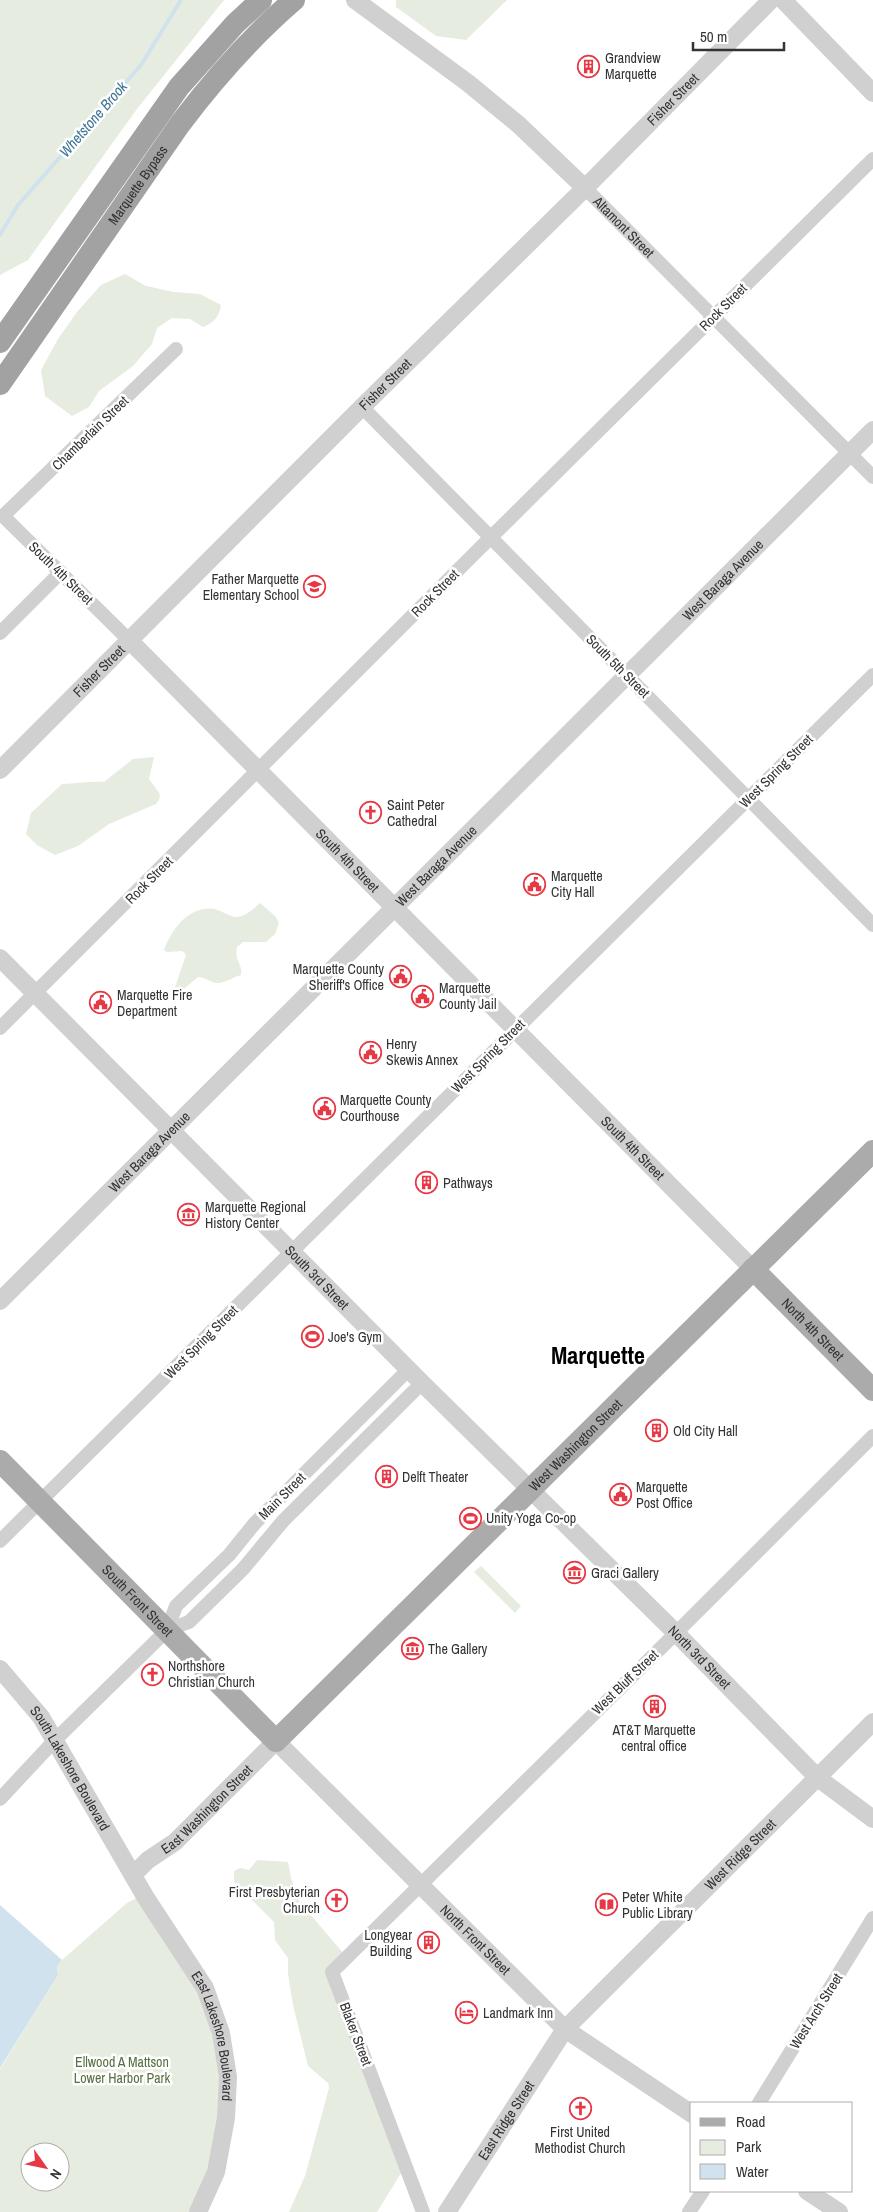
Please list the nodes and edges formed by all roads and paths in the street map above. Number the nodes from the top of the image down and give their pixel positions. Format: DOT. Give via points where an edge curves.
graph roads {
  1 [pos="261,0"];
  2 [pos="294,0"];
  3 [pos="355,0"];
  4 [pos="771,0"];
  5 [pos="783,0"];
  6 [pos="873,93"];
  7 [pos="873,159"];
  8 [pos="585,188"];
  9 [pos="712,317"];
  10 [pos="0,342"];
  11 [pos="176,349"];
  12 [pos="0,384"];
  13 [pos="362,407"];
  14 [pos="873,430"];
  15 [pos="850,453"];
  16 [pos="873,477"];
  17 [pos="3,516"];
  18 [pos="491,537"];
  19 [pos="61,572"];
  20 [pos="0,634"];
  21 [pos="130,641"];
  22 [pos="627,675"];
  23 [pos="873,675"];
  24 [pos="0,770"];
  25 [pos="259,770"];
  26 [pos="748,799"];
  27 [pos="394,906"];
  28 [pos="873,925"];
  29 [pos="0,958"];
  30 [pos="35,994"];
  31 [pos="0,1028"];
  32 [pos="515,1029"];
  33 [pos="171,1130"];
  34 [pos="873,1151"];
  35 [pos="291,1253"];
  36 [pos="753,1270"];
  37 [pos="0,1300"];
  38 [pos="409,1369"];
  39 [pos="422,1383"];
  40 [pos="873,1390"];
  41 [pos="873,1436"];
  42 [pos="0,1462"];
  43 [pos="529,1490"];
  44 [pos="40,1501"];
  45 [pos="0,1541"];
  46 [pos="167,1630"];
  47 [pos="676,1633"];
  48 [pos="0,1670"];
  49 [pos="873,1722"];
  50 [pos="55,1740"];
  51 [pos="276,1741"];
  52 [pos="818,1778"];
  53 [pos="0,1799"];
  54 [pos="873,1818"];
  55 [pos="133,1874"];
  56 [pos="419,1884"];
  57 [pos="873,1918"];
  58 [pos="565,2029"];
  59 [pos="759,2102"];
  60 [pos="690,2113"];
  61 [pos="702,2192"];
  62 [pos="809,2192"];
  63 [pos="198,2212"];
  64 [pos="423,2212"];
  65 [pos="447,2212"];
  66 [pos="689,2212"];
  67 [pos="839,2212"];
  1 -- 10 [label="highway, Marquette Bypass" via="179,87"];
  2 -- 12 [label="highway, Marquette Bypass" via="247,44 206,90"];
  3 -- 8 [label="street, Altamont Street" via="476,89"];
  4 -- 8 [label="street, Fisher Street"];
  5 -- 6 [label="street"];
  7 -- 9 [label="street, Rock Street"];
  8 -- 9 [label="street, Altamont Street"];
  8 -- 13 [label="street, Fisher Street"];
  9 -- 15 [label="street, Altamont Street"];
  9 -- 18 [label="street, Rock Street"];
  11 -- 17 [label="street, Chamberlain Street"];
  13 -- 18 [label="street, South 5th Street"];
  13 -- 21 [label="street, Fisher Street"];
  14 -- 15 [label="street, West Baraga Avenue"];
  15 -- 16 [label="street, Altamont Street"];
  15 -- 22 [label="street, West Baraga Avenue"];
  17 -- 19 [label="street, South 4th Street"];
  18 -- 22 [label="street, South 5th Street"];
  18 -- 25 [label="street, Rock Street"];
  19 -- 20 [label="street"];
  19 -- 21 [label="street, South 4th Street"];
  21 -- 24 [label="street, Fisher Street"];
  21 -- 25 [label="street, South 4th Street"];
  22 -- 26 [label="street, South 5th Street"];
  22 -- 27 [label="street, West Baraga Avenue"];
  23 -- 26 [label="street, West Spring Street"];
  25 -- 27 [label="street, South 4th Street"];
  25 -- 30 [label="street, Rock Street"];
  26 -- 28 [label="street, South 5th Street"];
  26 -- 32 [label="street, West Spring Street"];
  27 -- 32 [label="street, South 4th Street"];
  27 -- 33 [label="street, West Baraga Avenue"];
  29 -- 30 [label="street, South 3rd Street"];
  30 -- 31 [label="street, Rock Street"];
  30 -- 33 [label="street, South 3rd Street"];
  32 -- 35 [label="street, West Spring Street"];
  32 -- 36 [label="street, South 4th Street"];
  33 -- 35 [label="street, South 3rd Street"];
  33 -- 37 [label="street, West Baraga Avenue"];
  34 -- 36 [label="main road, West Washington Street"];
  35 -- 38 [label="street, South 3rd Street"];
  35 -- 44 [label="street, West Spring Street"];
  36 -- 40 [label="main road, North 4th Street"];
  36 -- 43 [label="main road, West Washington Street"];
  38 -- 39 [label="street, South 3rd Street"];
  38 -- 46 [label="street, Main Street" via="176,1606"];
  39 -- 43 [label="street, South 3rd Street"];
  39 -- 46 [label="street, Main Street" via="283,1521 243,1569 189,1622"];
  41 -- 47 [label="street, West Bluff Street"];
  42 -- 44 [label="main road, South Front Street"];
  43 -- 47 [label="street, North 3rd Street"];
  43 -- 51 [label="main road, West Washington Street"];
  44 -- 45 [label="street, West Spring Street"];
  44 -- 46 [label="main road, South Front Street"];
  46 -- 50 [label="street, Main Street"];
  46 -- 51 [label="main road, South Front Street"];
  47 -- 52 [label="street, North 3rd Street"];
  47 -- 56 [label="street, West Bluff Street"];
  48 -- 50 [label="street, South Lakeshore Boulevard" via="41,1717"];
  49 -- 52 [label="street, West Ridge Street"];
  50 -- 53 [label="street, Main Street"];
  50 -- 55 [label="street, South Lakeshore Boulevard"];
  51 -- 55 [label="street, East Washington Street" via="174,1842"];
  51 -- 56 [label="street, North Front Street"];
  52 -- 54 [label="street, North 3rd Street"];
  52 -- 58 [label="street, West Ridge Street"];
  55 -- 63 [label="street, East Lakeshore Boulevard" via="205,1988 221,2032 228,2077 226,2118 216,2172"];
  56 -- 58 [label="street, North Front Street"];
  56 -- 64 [label="street, Blaker Street" via="332,1972"];
  57 -- 59 [label="street, West Arch Street"];
  58 -- 60 [label="street, North Front Street"];
  58 -- 65 [label="street, East Ridge Street"];
  61 -- 66 [label="street"];
  62 -- 67 [label="street"];
}
